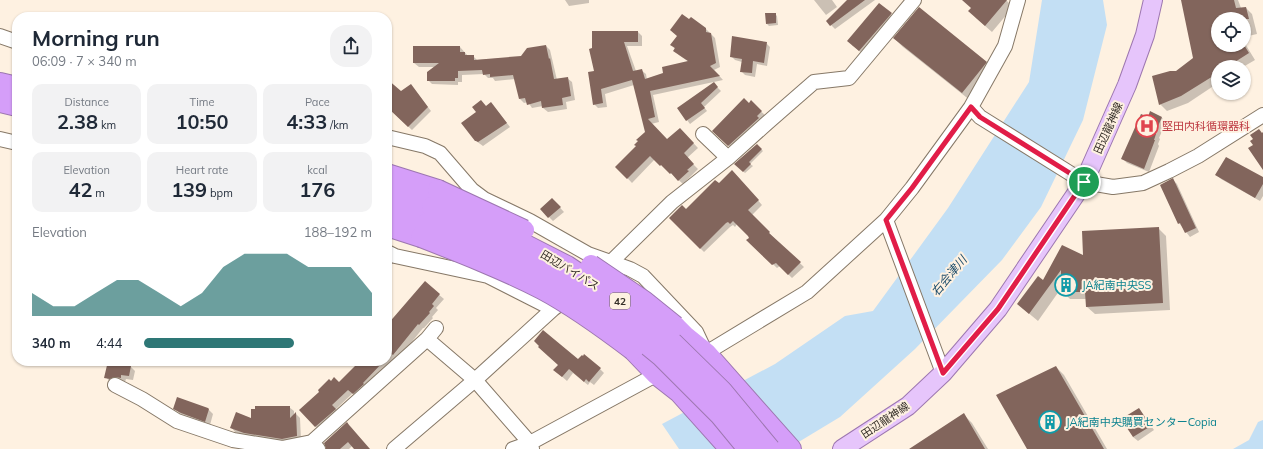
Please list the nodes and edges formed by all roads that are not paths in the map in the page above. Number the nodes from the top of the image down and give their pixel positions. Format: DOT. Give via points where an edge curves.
graph roads {
  1 [pos="914,0"];
  2 [pos="1018,0"];
  3 [pos="1153,0"];
  4 [pos="0,36"];
  5 [pos="12,40"];
  6 [pos="0,83"];
  7 [pos="12,101"];
  8 [pos="976,112"];
  9 [pos="1263,115"];
  10 [pos="703,134"];
  11 [pos="392,138"];
  12 [pos="0,139"];
  13 [pos="12,142"];
  14 [pos="728,158"];
  15 [pos="392,179"];
  16 [pos="1080,179"];
  17 [pos="392,196"];
  18 [pos="392,211"];
  19 [pos="429,214"];
  20 [pos="886,220"];
  21 [pos="392,225"];
  22 [pos="392,254"];
  23 [pos="611,262"];
  24 [pos="552,310"];
  25 [pos="706,353"];
  26 [pos="943,373"];
  27 [pos="656,374"];
  28 [pos="475,380"];
  29 [pos="115,385"];
  30 [pos="315,446"];
  31 [pos="531,446"];
  32 [pos="394,449"];
  33 [pos="513,449"];
  34 [pos="730,449"];
  35 [pos="748,449"];
  36 [pos="770,449"];
  37 [pos="791,449"];
  38 [pos="842,449"];
  1 -- 14 [label="street" via="850,78 814,82"];
  2 -- 8 [label="street" via="1005,46"];
  3 -- 16 [label="main road, 田辺龍神線" via="1145,35 1127,85"];
  4 -- 5 [label="street"];
  6 -- 7 [label="highway"];
  8 -- 16 [label="street"];
  8 -- 20 [label="street"];
  9 -- 16 [label="street" via="1198,156 1143,183 1113,187"];
  10 -- 14 [label="street"];
  11 -- 23 [label="street" via="425,146 440,153 472,190 484,199 530,221 588,254"];
  12 -- 13 [label="street"];
  14 -- 23 [label="street" via="672,202"];
  15 -- 19 [label="highway"];
  16 -- 26 [label="main road, 田辺龍神線" via="998,309"];
  17 -- 19 [label="highway, 田辺バイパス / 42"];
  18 -- 19 [label="highway, 田辺バイパス / 42"];
  19 -- 21 [label="highway"];
  19 -- 25 [label="highway, bridge" via="516,226 586,262 644,300"];
  19 -- 27 [label="highway, bridge" via="486,262 542,289 590,318 633,350"];
  19 -- 35 [label="highway, 田辺バイパス / 42, bridge" via="559,280 606,312 661,356 720,415"];
  19 -- 36 [label="highway, 田辺バイパス / 42, bridge" via="510,237 561,263 621,302 672,342 722,391"];
  20 -- 25 [label="street" via="807,292"];
  20 -- 26 [label="street"];
  22 -- 24 [label="street" via="488,276"];
  23 -- 24 [label="street"];
  23 -- 25 [label="street" via="643,276 696,332"];
  24 -- 28 [label="street"];
  25 -- 27 [label="street"];
  25 -- 37 [label="highway"];
  26 -- 38 [label="main road, 田辺龍神線" via="908,406"];
  27 -- 31 [label="street"];
  27 -- 34 [label="highway" via="679,392"];
  28 -- 30 [label="street" via="432,334"];
  28 -- 31 [label="street"];
  28 -- 32 [label="street"];
  29 -- 30 [label="street" via="177,421 233,440 282,448"];
  31 -- 33 [label="street"];
}
